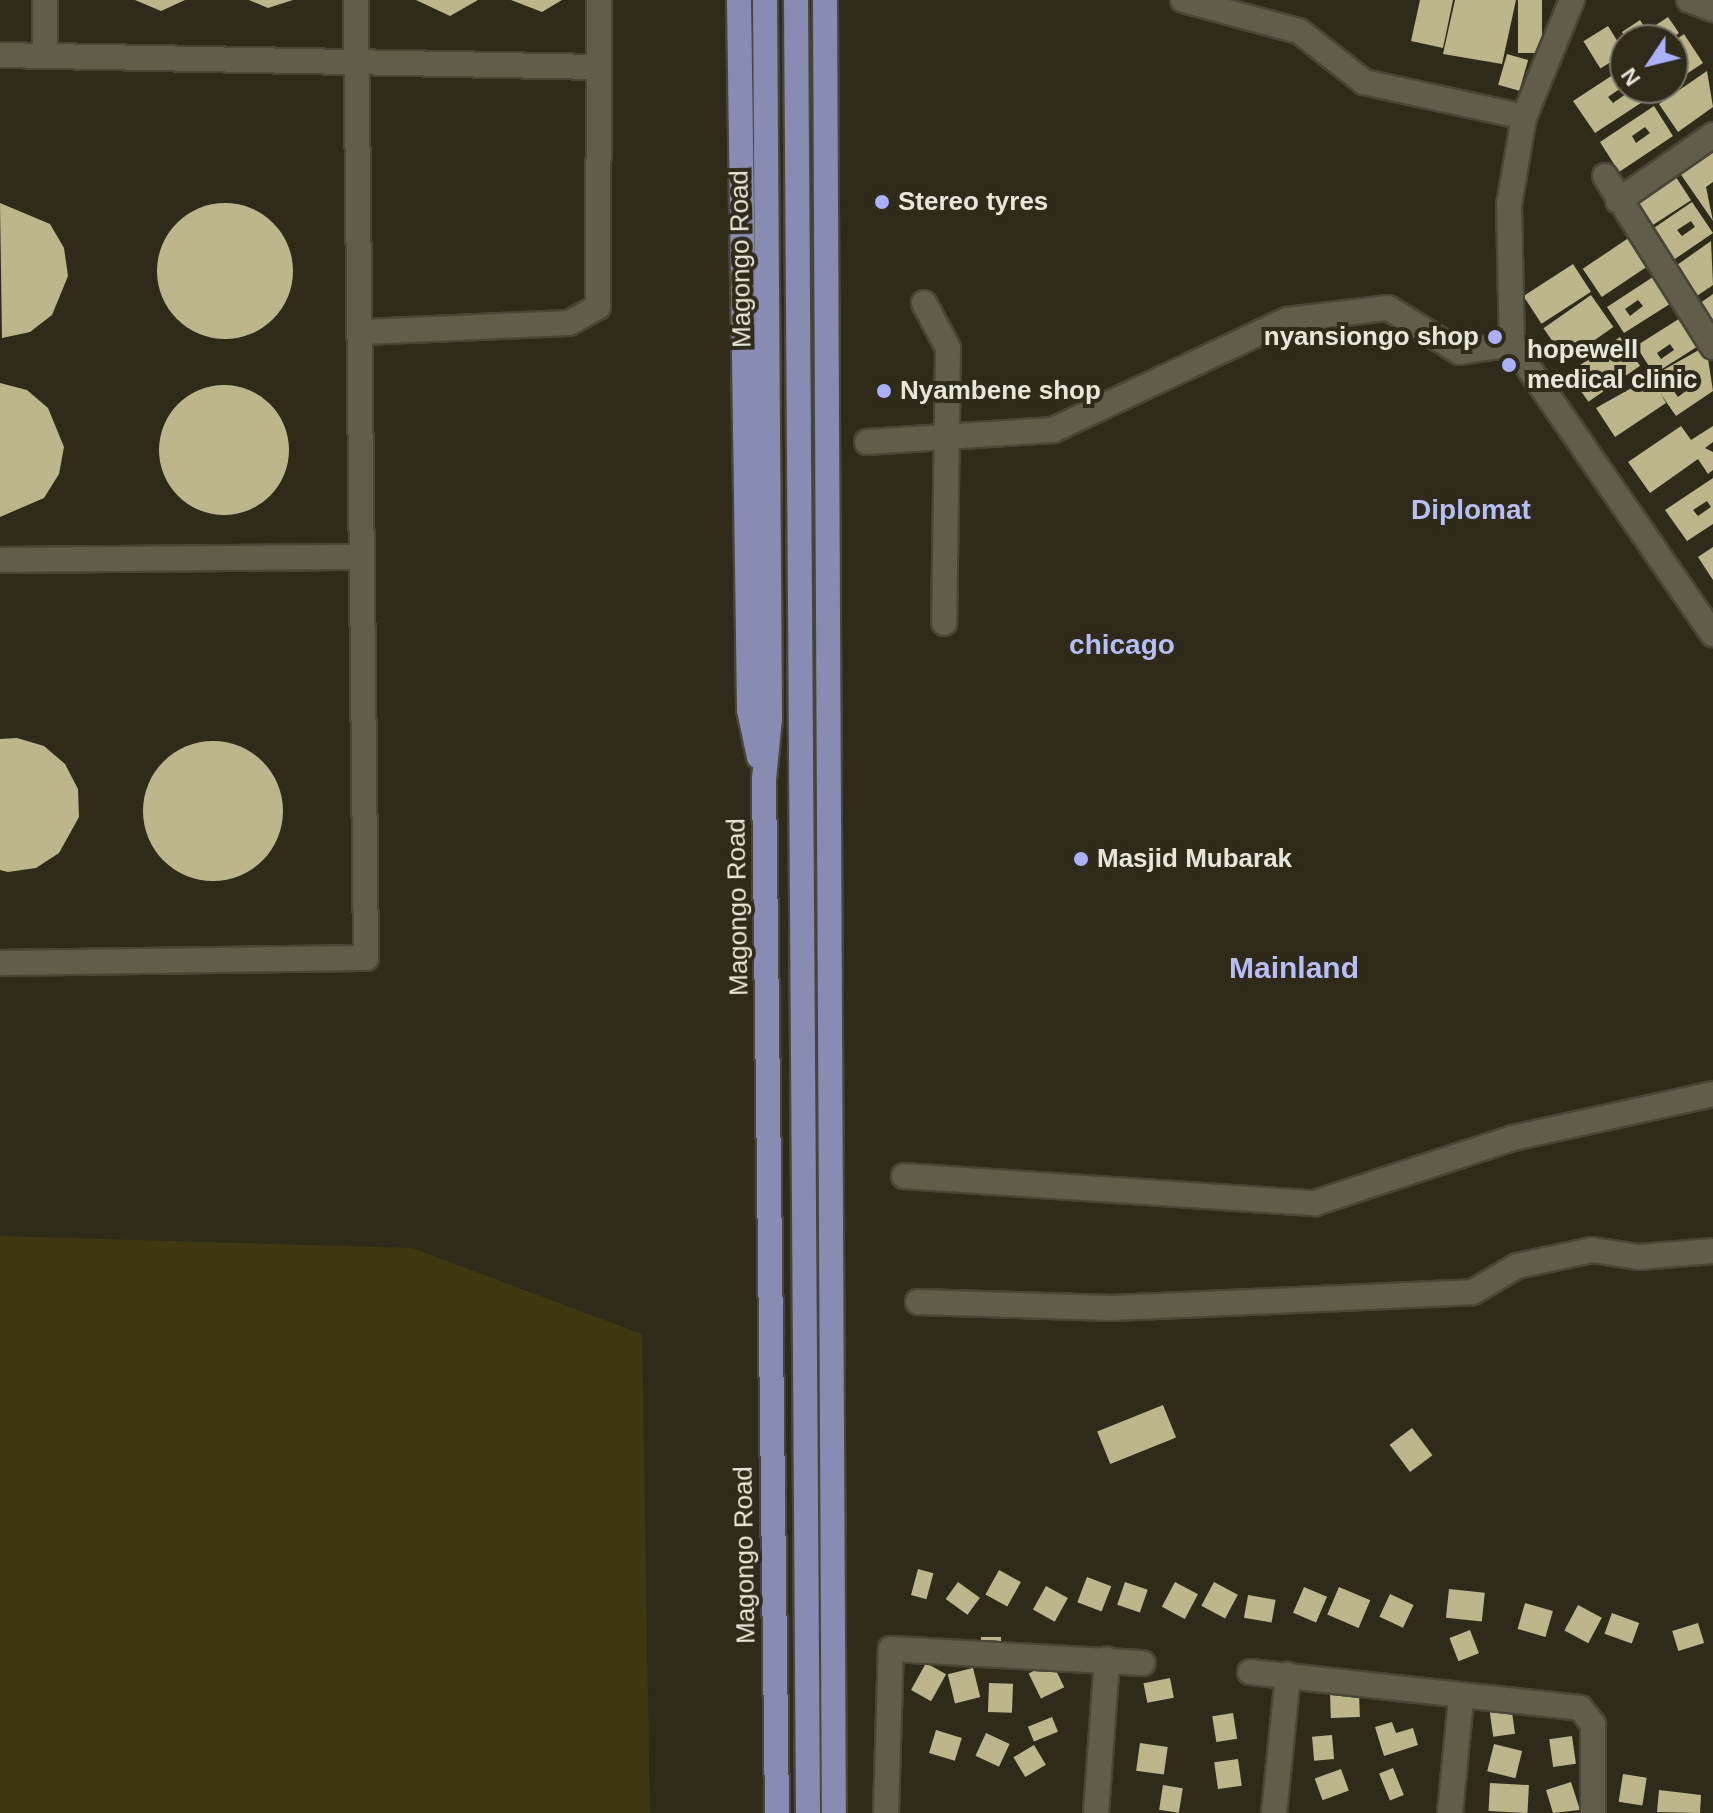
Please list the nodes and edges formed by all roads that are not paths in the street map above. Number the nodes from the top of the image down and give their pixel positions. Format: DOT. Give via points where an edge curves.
graph roads {
  1 [pos="45,0"];
  2 [pos="356,0"];
  3 [pos="599,0"];
  4 [pos="739,0"];
  5 [pos="765,0"];
  6 [pos="796,0"];
  7 [pos="825,0"];
  8 [pos="1183,0"];
  9 [pos="1572,0"];
  10 [pos="1689,0"];
  11 [pos="1713,9"];
  12 [pos="0,55"];
  13 [pos="45,56"];
  14 [pos="354,62"];
  15 [pos="598,67"];
  16 [pos="1524,117"];
  17 [pos="1713,135"];
  18 [pos="1605,176"];
  19 [pos="1618,201"];
  20 [pos="924,303"];
  21 [pos="364,332"];
  22 [pos="1512,344"];
  23 [pos="1713,347"];
  24 [pos="949,436"];
  25 [pos="867,442"];
  26 [pos="359,557"];
  27 [pos="0,560"];
  28 [pos="944,623"];
  29 [pos="1713,634"];
  30 [pos="764,779"];
  31 [pos="0,963"];
  32 [pos="1713,1094"];
  33 [pos="904,1176"];
  34 [pos="1713,1251"];
  35 [pos="918,1302"];
  36 [pos="1107,1659"];
  37 [pos="1143,1663"];
  38 [pos="1250,1672"];
  39 [pos="1288,1675"];
  40 [pos="1461,1698"];
  41 [pos="777,1813"];
  42 [pos="808,1813"];
  43 [pos="834,1813"];
  44 [pos="886,1813"];
  45 [pos="1096,1813"];
  46 [pos="1274,1813"];
  47 [pos="1450,1813"];
  48 [pos="1593,1813"];
  1 -- 13 [label="street"];
  2 -- 14 [label="street"];
  3 -- 15 [label="street"];
  4 -- 30 [label="main road" via="749,710"];
  5 -- 30 [label="main road, Magongo Road" via="769,242"];
  6 -- 42 [label="main road"];
  7 -- 43 [label="main road"];
  8 -- 16 [label="street" via="1299,31 1364,82"];
  9 -- 16 [label="street"];
  10 -- 11 [label="street"];
  12 -- 13 [label="street"];
  13 -- 14 [label="street"];
  14 -- 15 [label="street"];
  14 -- 21 [label="street"];
  15 -- 21 [label="street" via="602,294 593,314 569,323"];
  16 -- 22 [label="street" via="1509,205"];
  17 -- 19 [label="street"];
  18 -- 19 [label="street"];
  19 -- 23 [label="street"];
  20 -- 24 [label="street" via="948,348"];
  21 -- 26 [label="street"];
  22 -- 24 [label="street" via="1460,352 1388,308 1287,320 1053,430"];
  22 -- 29 [label="street"];
  24 -- 25 [label="street"];
  24 -- 28 [label="street"];
  26 -- 27 [label="street"];
  26 -- 31 [label="street" via="366,958"];
  30 -- 41 [label="main road, Magongo Road"];
  32 -- 33 [label="street" via="1513,1138 1315,1203"];
  34 -- 35 [label="street" via="1639,1257 1592,1250 1517,1266 1473,1292 1128,1307"];
  36 -- 37 [label="street"];
  36 -- 44 [label="street" via="891,1649"];
  36 -- 45 [label="street"];
  38 -- 39 [label="street"];
  39 -- 40 [label="street"];
  39 -- 46 [label="street"];
  40 -- 47 [label="street"];
  40 -- 48 [label="street" via="1587,1712"];
}
